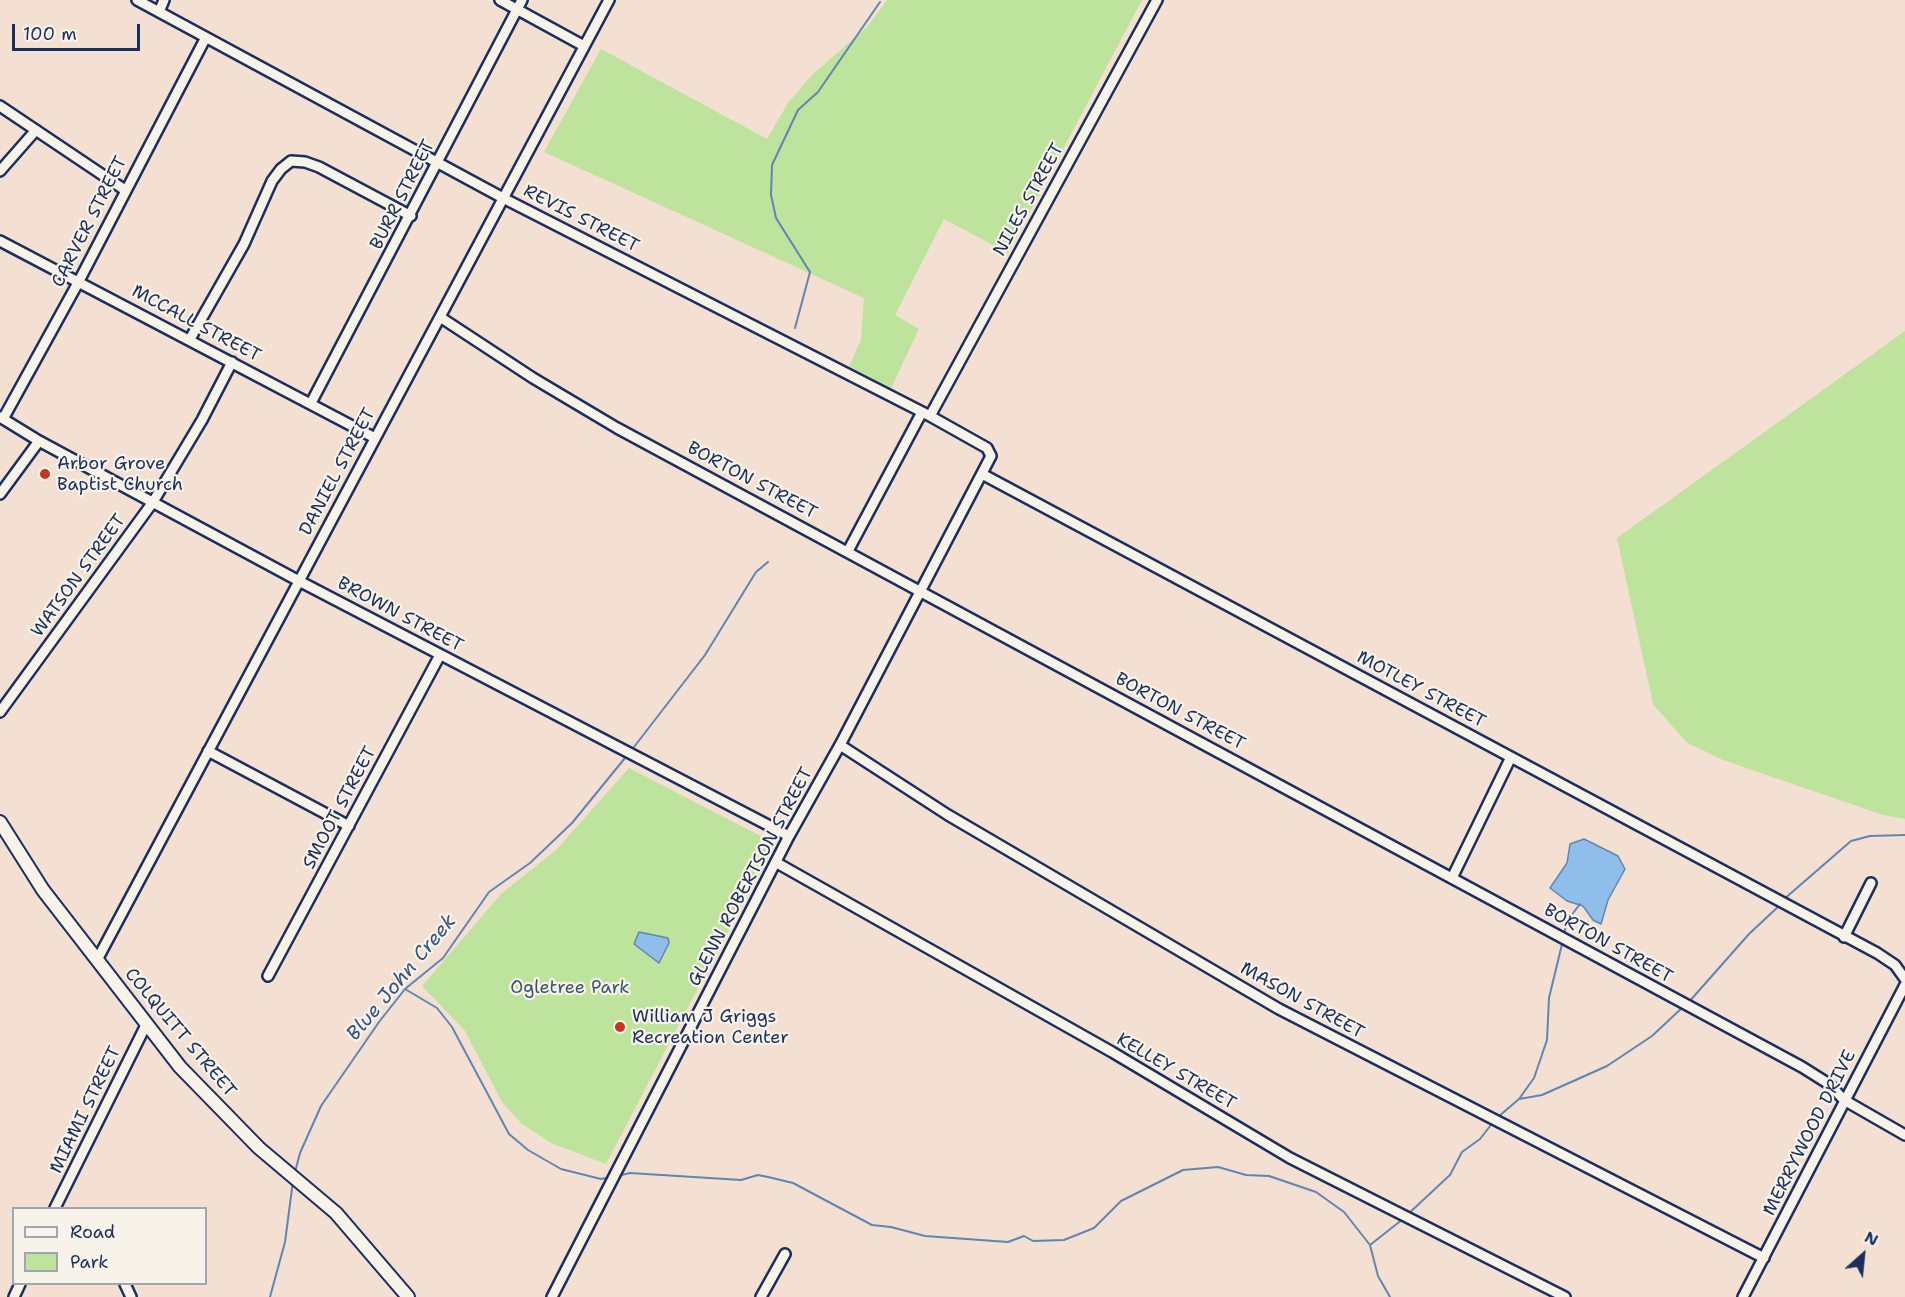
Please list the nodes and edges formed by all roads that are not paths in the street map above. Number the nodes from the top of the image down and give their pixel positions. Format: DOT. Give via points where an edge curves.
graph roads {
  1 [pos="137,0"];
  2 [pos="164,0"];
  3 [pos="500,0"];
  4 [pos="609,0"];
  5 [pos="1157,0"];
  6 [pos="520,4"];
  7 [pos="159,12"];
  8 [pos="205,39"];
  9 [pos="584,46"];
  10 [pos="0,106"];
  11 [pos="36,130"];
  12 [pos="437,163"];
  13 [pos="0,171"];
  14 [pos="125,190"];
  15 [pos="503,198"];
  16 [pos="411,216"];
  17 [pos="0,241"];
  18 [pos="79,281"];
  19 [pos="440,317"];
  20 [pos="190,339"];
  21 [pos="232,362"];
  22 [pos="311,403"];
  23 [pos="926,414"];
  24 [pos="2,418"];
  25 [pos="375,438"];
  26 [pos="39,441"];
  27 [pos="982,474"];
  28 [pos="0,495"];
  29 [pos="153,502"];
  30 [pos="848,551"];
  31 [pos="299,581"];
  32 [pos="920,591"];
  33 [pos="440,655"];
  34 [pos="0,712"];
  35 [pos="840,745"];
  36 [pos="208,751"];
  37 [pos="1511,757"];
  38 [pos="0,822"];
  39 [pos="349,826"];
  40 [pos="789,836"];
  41 [pos="777,863"];
  42 [pos="1452,878"];
  43 [pos="1871,883"];
  44 [pos="1844,937"];
  45 [pos="97,960"];
  46 [pos="268,976"];
  47 [pos="1905,979"];
  48 [pos="1905,984"];
  49 [pos="146,1026"];
  50 [pos="1844,1100"];
  51 [pos="1905,1135"];
  52 [pos="56,1207"];
  53 [pos="785,1254"];
  54 [pos="1764,1258"];
  55 [pos="408,1297"];
  56 [pos="552,1297"];
  57 [pos="761,1297"];
  58 [pos="1565,1297"];
  59 [pos="1743,1297"];
  1 -- 7 [label="street, REVIS STREET"];
  2 -- 7 [label="street"];
  3 -- 6 [label="street"];
  4 -- 9 [label="street, DANIEL STREET"];
  5 -- 23 [label="street, NILES STREET"];
  6 -- 9 [label="street"];
  6 -- 12 [label="street, BURR STREET"];
  7 -- 8 [label="street, REVIS STREET"];
  8 -- 12 [label="street, REVIS STREET"];
  8 -- 14 [label="street, CARVER STREET"];
  9 -- 15 [label="street, DANIEL STREET"];
  10 -- 11 [label="street"];
  11 -- 13 [label="street"];
  11 -- 14 [label="street"];
  12 -- 15 [label="street, REVIS STREET"];
  12 -- 16 [label="street, BURR STREET"];
  14 -- 18 [label="street, CARVER STREET"];
  15 -- 19 [label="street, DANIEL STREET"];
  15 -- 23 [label="street, REVIS STREET"];
  16 -- 20 [label="street" via="319,167 291,161 272,181 244,243"];
  16 -- 22 [label="street, BURR STREET"];
  17 -- 18 [label="street, MCCALL STREET"];
  18 -- 20 [label="street, MCCALL STREET"];
  18 -- 24 [label="street, CARVER STREET"];
  19 -- 25 [label="street, DANIEL STREET"];
  19 -- 30 [label="street, BORTON STREET" via="617,428"];
  20 -- 21 [label="street, MCCALL STREET"];
  21 -- 22 [label="street, MCCALL STREET"];
  21 -- 29 [label="street, WATSON STREET"];
  22 -- 25 [label="street, MCCALL STREET"];
  23 -- 27 [label="street, REVIS STREET" via="987,448 991,456"];
  23 -- 30 [label="street, NILES STREET"];
  24 -- 26 [label="street, BROWN STREET"];
  25 -- 31 [label="street, DANIEL STREET"];
  26 -- 28 [label="street"];
  26 -- 29 [label="street, BROWN STREET"];
  27 -- 32 [label="street, GLENN ROBERTSON STREET"];
  27 -- 37 [label="street, MOTLEY STREET"];
  29 -- 31 [label="street, BROWN STREET"];
  29 -- 34 [label="street, WATSON STREET"];
  30 -- 32 [label="street, BORTON STREET"];
  31 -- 33 [label="street, BROWN STREET"];
  31 -- 36 [label="street, DANIEL STREET"];
  32 -- 35 [label="street, GLENN ROBERTSON STREET"];
  32 -- 42 [label="street, BORTON STREET"];
  33 -- 39 [label="street, SMOOT STREET"];
  33 -- 40 [label="street, BROWN STREET"];
  35 -- 40 [label="street, GLENN ROBERTSON STREET"];
  35 -- 54 [label="street, MASON STREET" via="948,815 1279,1009"];
  36 -- 39 [label="street"];
  36 -- 45 [label="street, DANIEL STREET"];
  37 -- 42 [label="street"];
  37 -- 44 [label="street, MOTLEY STREET"];
  38 -- 45 [label="street, COLQUITT STREET" via="43,890"];
  39 -- 46 [label="street, SMOOT STREET"];
  40 -- 41 [label="street, GLENN ROBERTSON STREET"];
  41 -- 56 [label="street, GLENN ROBERTSON STREET"];
  41 -- 58 [label="street, KELLEY STREET" via="1290,1158"];
  42 -- 50 [label="street, BORTON STREET" via="1802,1067 1829,1084"];
  43 -- 44 [label="street"];
  44 -- 47 [label="street" via="1895,965"];
  45 -- 49 [label="street, COLQUITT STREET"];
  48 -- 50 [label="street, MERRYWOOD DRIVE"];
  49 -- 52 [label="street, MIAMI STREET"];
  49 -- 55 [label="street, COLQUITT STREET" via="222,1112 336,1213"];
  50 -- 51 [label="street, BORTON STREET"];
  50 -- 54 [label="street, MERRYWOOD DRIVE"];
  53 -- 57 [label="street"];
  54 -- 59 [label="street, MERRYWOOD DRIVE"];
}
